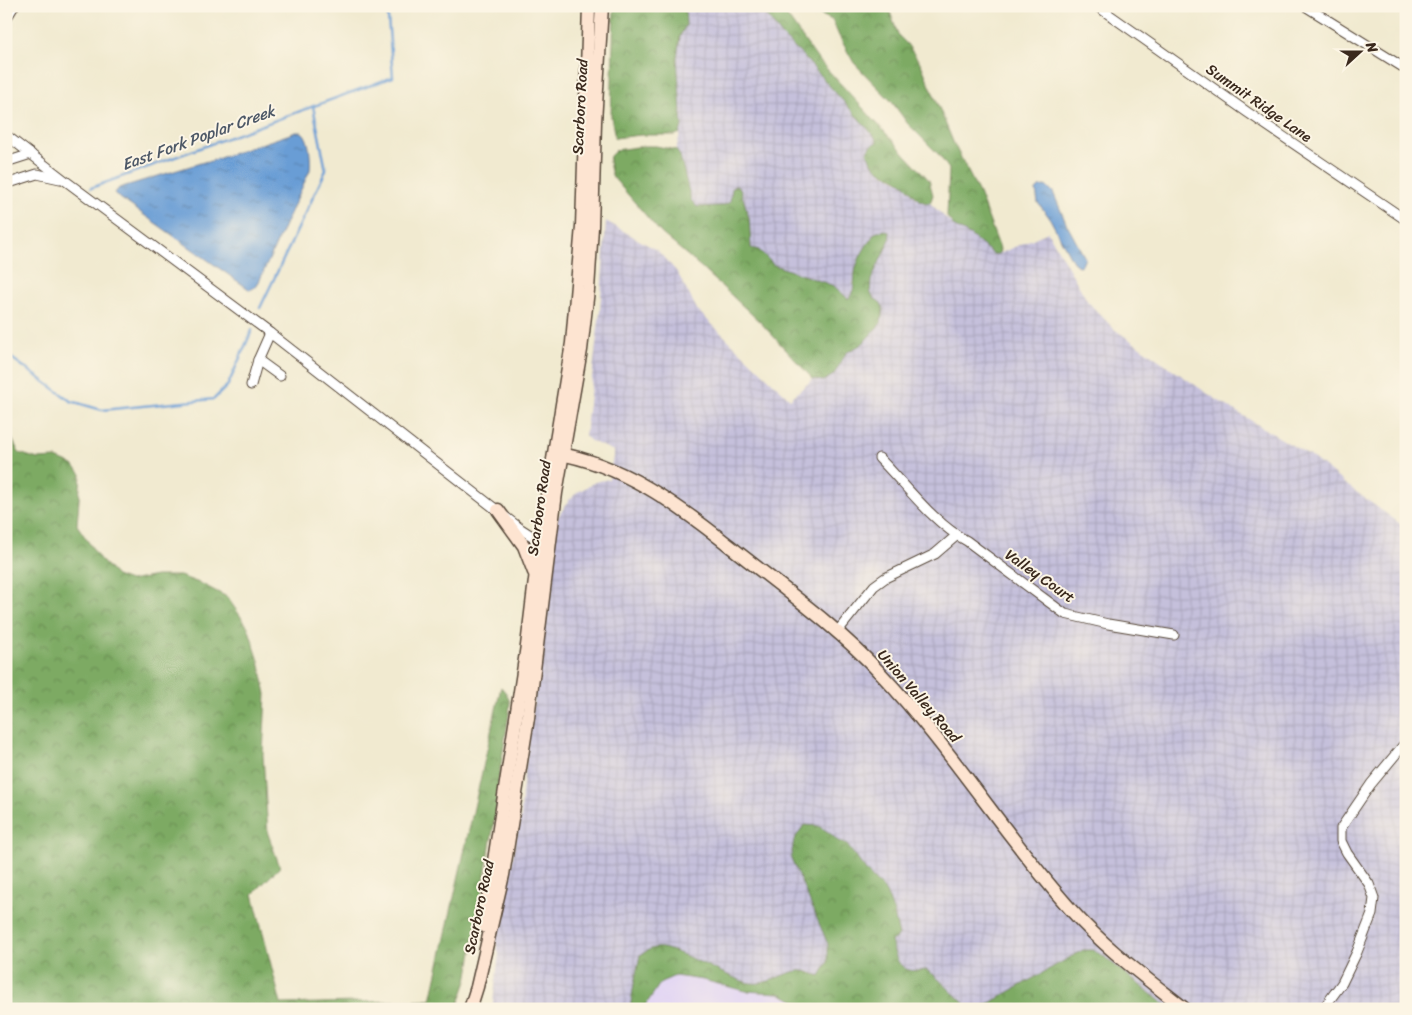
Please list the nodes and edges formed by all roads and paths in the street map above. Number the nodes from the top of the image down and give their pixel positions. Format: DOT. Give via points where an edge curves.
graph roads {
  1 [pos="14,6"];
  2 [pos="589,6"];
  3 [pos="595,6"];
  4 [pos="602,6"];
  5 [pos="1097,6"];
  6 [pos="1305,6"];
  7 [pos="6,19"];
  8 [pos="1406,70"];
  9 [pos="595,122"];
  10 [pos="6,135"];
  11 [pos="32,154"];
  12 [pos="6,162"];
  13 [pos="62,179"];
  14 [pos="6,184"];
  15 [pos="1406,220"];
  16 [pos="270,333"];
  17 [pos="258,360"];
  18 [pos="280,376"];
  19 [pos="251,385"];
  20 [pos="558,454"];
  21 [pos="879,458"];
  22 [pos="498,510"];
  23 [pos="956,536"];
  24 [pos="545,541"];
  25 [pos="535,576"];
  26 [pos="837,632"];
  27 [pos="1174,635"];
  28 [pos="1406,742"];
  29 [pos="469,1009"];
  30 [pos="1185,1009"];
  31 [pos="1323,1009"];
  1 -- 7 [label="street"];
  2 -- 20 [label="main road, Scarboro Road" via="579,279"];
  3 -- 9 [label="main road"];
  4 -- 9 [label="main road, Scarboro Road"];
  5 -- 15 [label="street, Summit Ridge Lane"];
  6 -- 8 [label="street"];
  9 -- 20 [label="main road, Scarboro Road" via="588,290 581,350"];
  10 -- 11 [label="street"];
  11 -- 12 [label="street"];
  11 -- 13 [label="street"];
  13 -- 14 [label="street" via="37,174"];
  13 -- 16 [label="street"];
  16 -- 17 [label="street"];
  16 -- 22 [label="street"];
  17 -- 18 [label="street"];
  17 -- 19 [label="street"];
  20 -- 24 [label="main road, Scarboro Road"];
  20 -- 26 [label="main road, Union Valley Road" via="633,478 655,491 707,528"];
  21 -- 23 [label="street, Valley Court"];
  22 -- 24 [label="street" via="521,529"];
  22 -- 25 [label="main road" via="524,546"];
  23 -- 26 [label="street" via="935,554 874,586"];
  23 -- 27 [label="street, Valley Court" via="1065,614"];
  24 -- 25 [label="main road, Scarboro Road"];
  24 -- 29 [label="main road, Scarboro Road" via="528,718 504,875"];
  25 -- 29 [label="main road, Scarboro Road" via="501,822"];
  26 -- 30 [label="main road, Union Valley Road" via="880,672 914,711 1072,911 1116,954"];
  28 -- 31 [label="street" via="1371,784 1341,828 1341,841 1369,884 1374,898 1372,914 1357,952 1342,983"];
}
